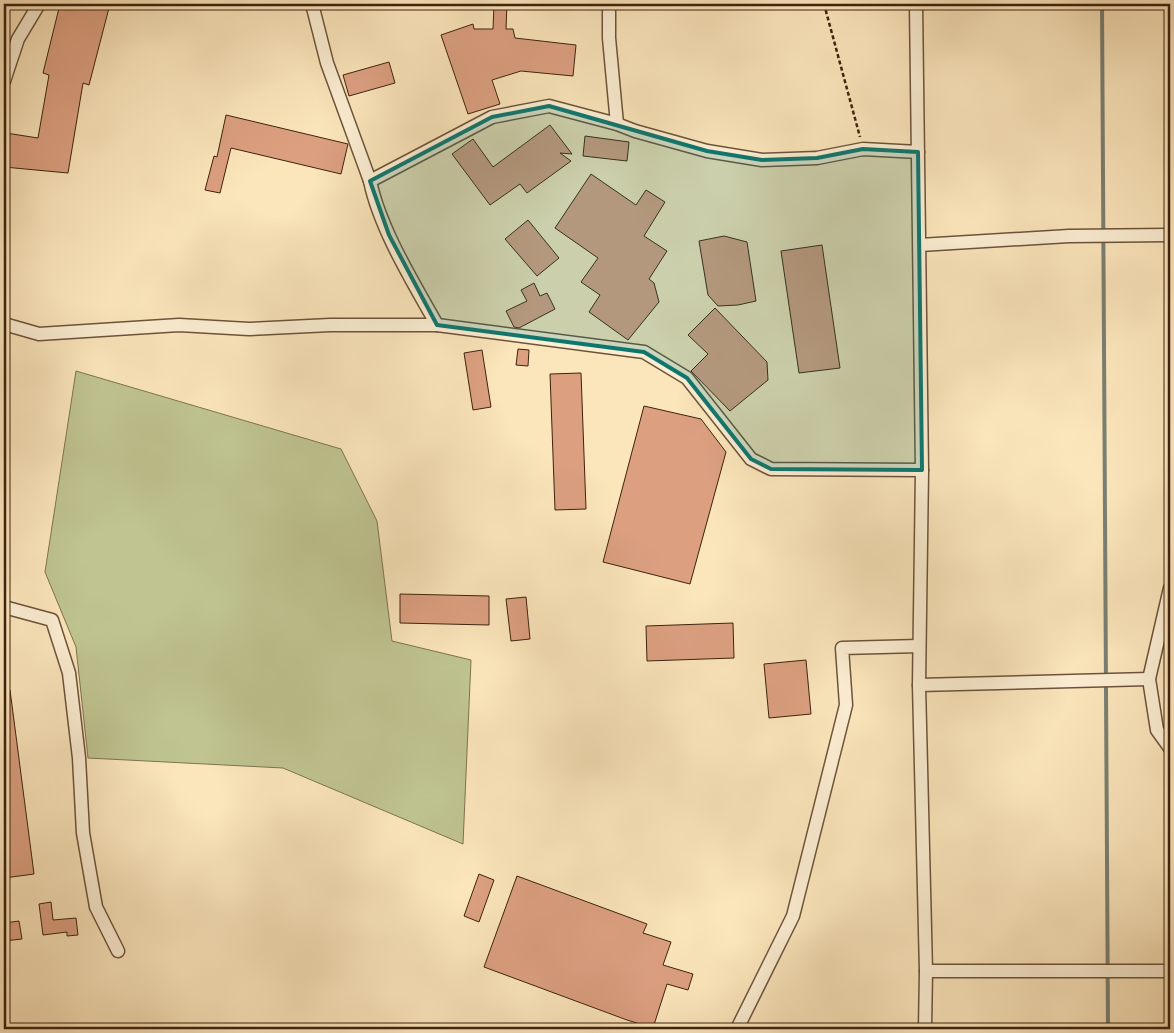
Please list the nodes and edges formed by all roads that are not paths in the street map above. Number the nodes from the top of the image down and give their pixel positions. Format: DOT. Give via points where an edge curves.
graph roads {
  1 [pos="39,4"];
  2 [pos="312,4"];
  3 [pos="609,4"];
  4 [pos="916,4"];
  5 [pos="4,81"];
  6 [pos="617,124"];
  7 [pos="918,152"];
  8 [pos="370,181"];
  9 [pos="1170,235"];
  10 [pos="920,245"];
  11 [pos="4,324"];
  12 [pos="437,325"];
  13 [pos="922,470"];
  14 [pos="1170,588"];
  15 [pos="4,607"];
  16 [pos="919,646"];
  17 [pos="1149,679"];
  18 [pos="919,685"];
  19 [pos="1170,748"];
  20 [pos="118,951"];
  21 [pos="926,971"];
  22 [pos="1170,972"];
  23 [pos="737,1029"];
  24 [pos="925,1029"];
  1 -- 5 [label="street" via="18,39"];
  2 -- 8 [label="street" via="327,63"];
  3 -- 6 [label="street"];
  4 -- 7 [label="street"];
  6 -- 7 [label="street" via="707,151 762,160 817,158 863,149"];
  6 -- 8 [label="street" via="549,106 492,117"];
  7 -- 10 [label="street"];
  8 -- 12 [label="street" via="389,235"];
  9 -- 10 [label="street" via="1069,236"];
  10 -- 13 [label="street"];
  11 -- 12 [label="street" via="39,334 179,325 249,329"];
  12 -- 13 [label="street" via="644,352 687,378 751,459 771,469"];
  13 -- 16 [label="street"];
  14 -- 17 [label="street"];
  15 -- 20 [label="street" via="52,620 69,673 83,833 96,906"];
  16 -- 18 [label="street"];
  16 -- 23 [label="street" via="842,648 846,705 793,916"];
  17 -- 18 [label="street"];
  17 -- 19 [label="street" via="1157,730"];
  18 -- 21 [label="street"];
  21 -- 22 [label="street"];
  21 -- 24 [label="street"];
}
